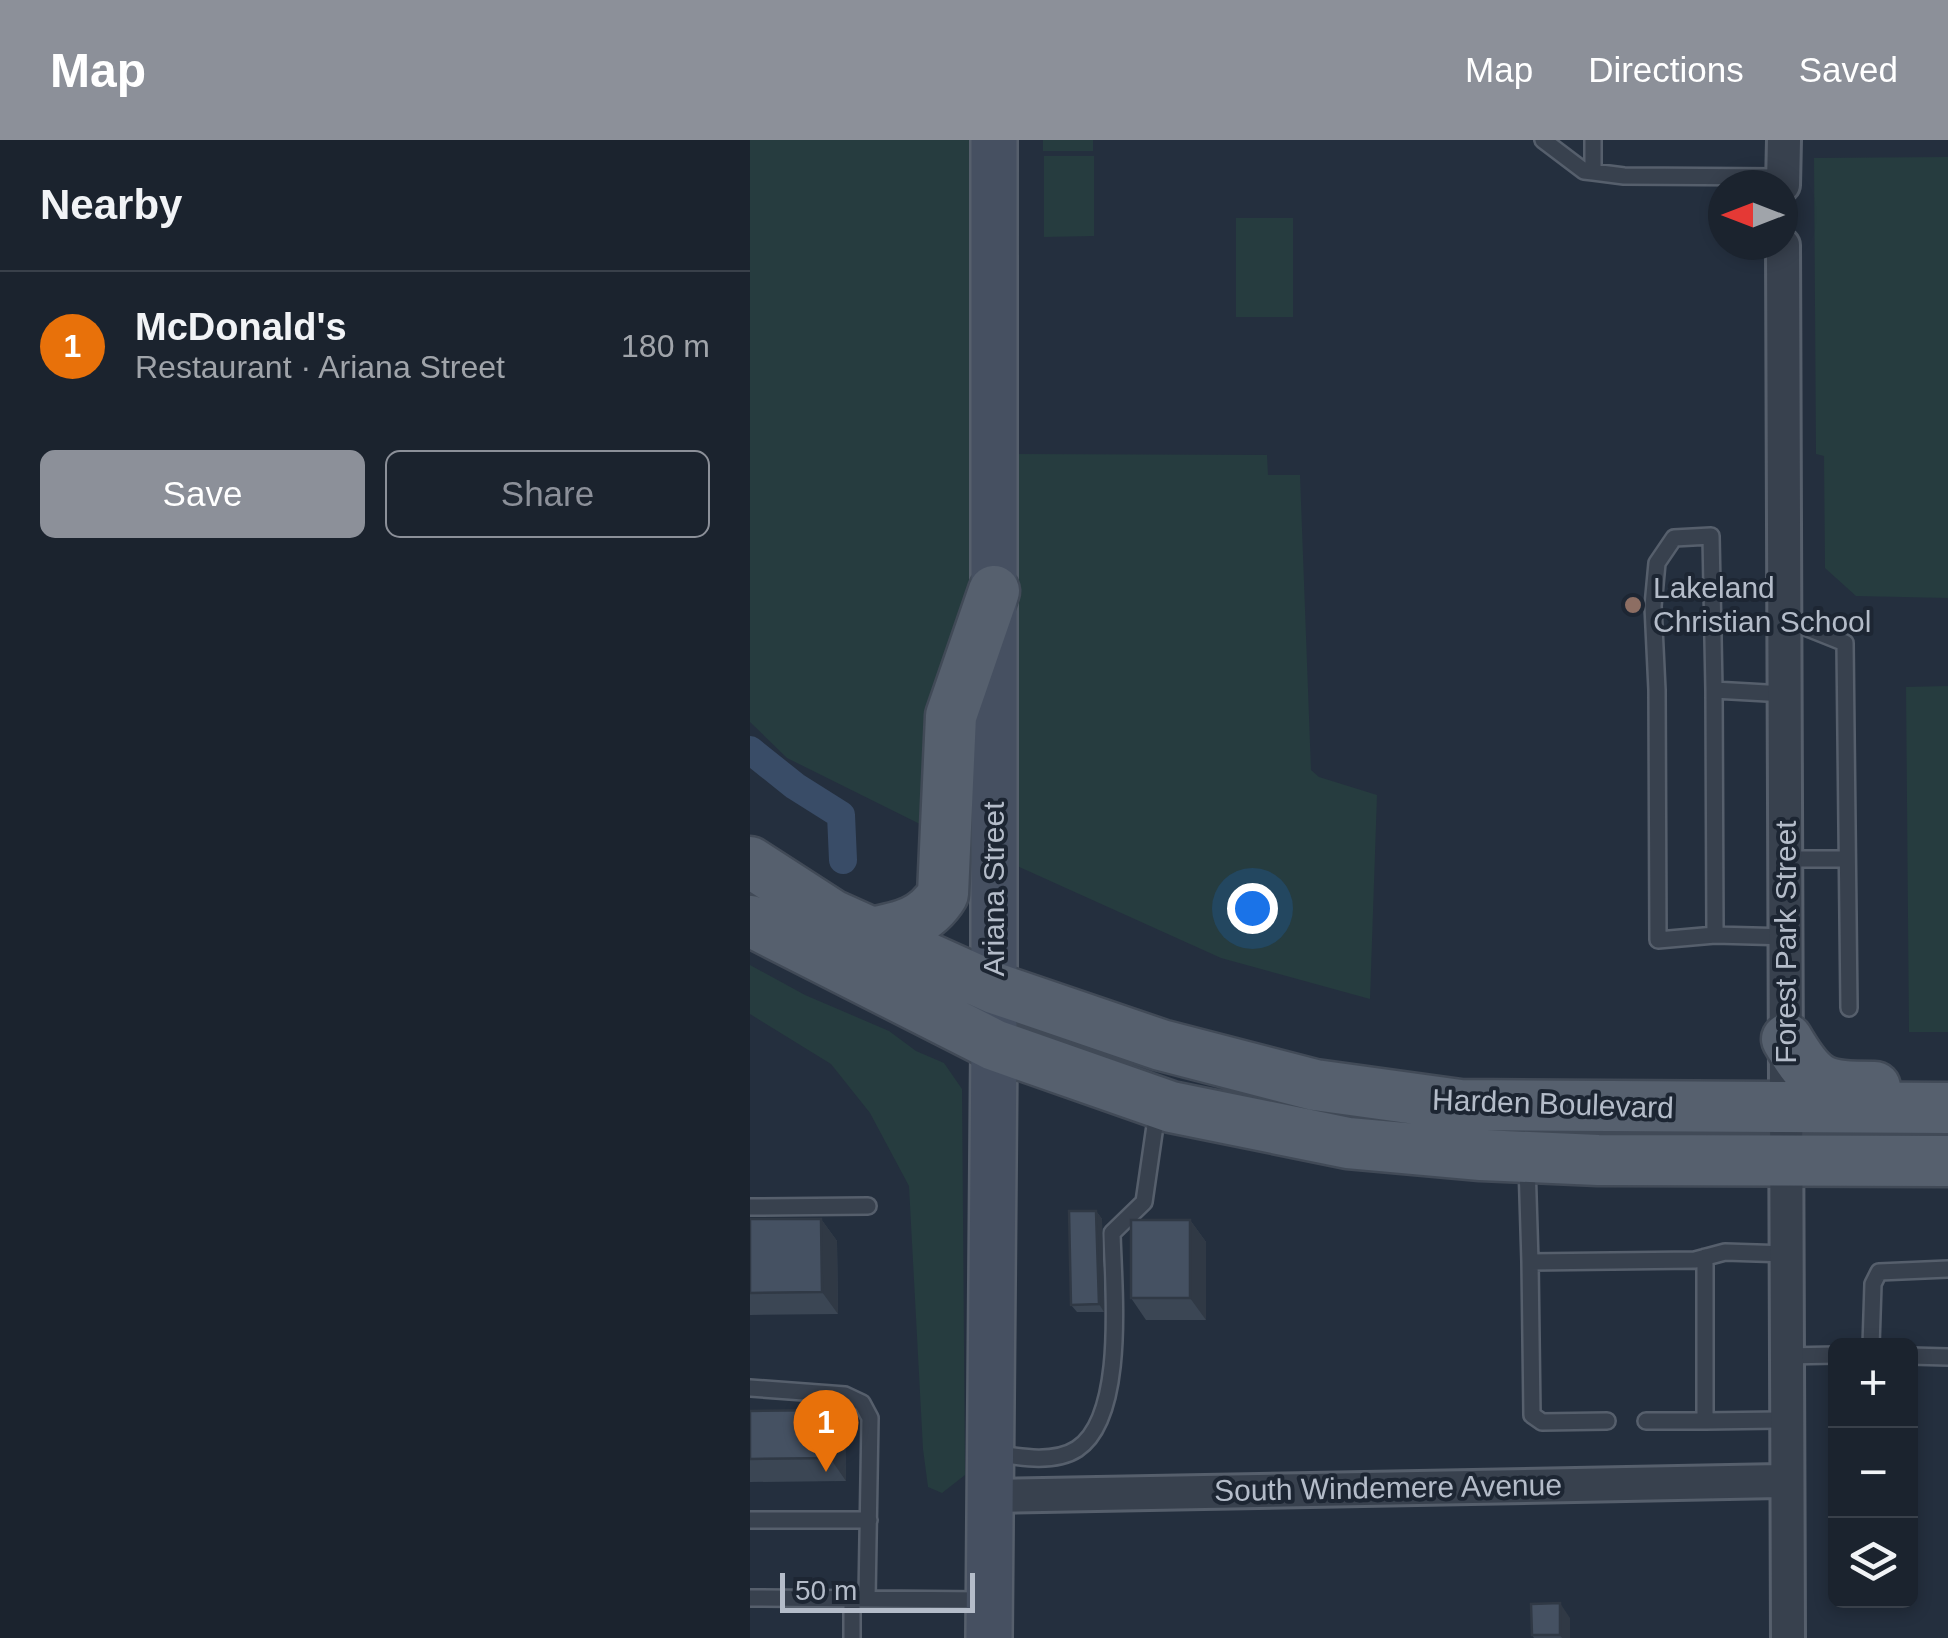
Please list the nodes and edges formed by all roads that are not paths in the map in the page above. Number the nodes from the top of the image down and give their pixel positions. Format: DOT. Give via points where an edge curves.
graph roads {
  1 [pos="994,140"];
  2 [pos="1543,140"];
  3 [pos="1593,140"];
  4 [pos="1784,140"];
  5 [pos="1783,170"];
  6 [pos="1593,172"];
  7 [pos="1708,179"];
  8 [pos="1783,260"];
  9 [pos="994,591"];
  10 [pos="1785,619"];
  11 [pos="1714,690"];
  12 [pos="1785,694"];
  13 [pos="1786,858"];
  14 [pos="1848,858"];
  15 [pos="750,862"];
  16 [pos="750,922"];
  17 [pos="871,933"];
  18 [pos="1715,935"];
  19 [pos="1786,937"];
  20 [pos="994,988"];
  21 [pos="1849,1008"];
  22 [pos="1787,1039"];
  23 [pos="994,1045"];
  24 [pos="1157,1103"];
  25 [pos="1948,1106"];
  26 [pos="1787,1110"];
  27 [pos="1528,1157"];
  28 [pos="1787,1161"];
  29 [pos="1948,1161"];
  30 [pos="868,1206"];
  31 [pos="750,1207"];
  32 [pos="1787,1254"];
  33 [pos="1705,1258"];
  34 [pos="1530,1262"];
  35 [pos="1948,1269"];
  36 [pos="1871,1338"];
  37 [pos="1828,1355"];
  38 [pos="1786,1356"];
  39 [pos="1918,1356"];
  40 [pos="1948,1357"];
  41 [pos="750,1388"];
  42 [pos="1705,1420"];
  43 [pos="1786,1420"];
  44 [pos="1646,1421"];
  45 [pos="1607,1422"];
  46 [pos="990,1452"];
  47 [pos="1786,1481"];
  48 [pos="989,1496"];
  49 [pos="750,1520"];
  50 [pos="869,1520"];
  51 [pos="750,1598"];
  52 [pos="859,1599"];
  53 [pos="988,1619"];
  54 [pos="852,1638"];
  55 [pos="1788,1638"];
  1 -- 9 [label="street, Ariana Street"];
  2 -- 6 [label="lane"];
  3 -- 6 [label="lane"];
  4 -- 5 [label="street"];
  6 -- 7 [label="lane"];
  8 -- 10 [label="street, Forest Park Street"];
  9 -- 17 [label="main road" via="951,716 943,894 920,920"];
  9 -- 20 [label="street, Ariana Street"];
  10 -- 12 [label="street, Forest Park Street"];
  10 -- 14 [label="lane" via="1845,643"];
  11 -- 12 [label="lane"];
  11 -- 18 [label="lane"];
  11 -- 18 [label="lane" via="1711,536 1674,538 1658,563 1653,606 1658,940"];
  12 -- 13 [label="street, Forest Park Street"];
  13 -- 14 [label="lane"];
  13 -- 19 [label="street, Forest Park Street"];
  14 -- 21 [label="lane"];
  15 -- 17 [label="main road, Harden Boulevard"];
  16 -- 23 [label="main road, Harden Boulevard"];
  17 -- 20 [label="main road, Harden Boulevard"];
  18 -- 19 [label="lane"];
  19 -- 22 [label="street, Forest Park Street"];
  20 -- 23 [label="street, Ariana Street"];
  20 -- 26 [label="main road, Harden Boulevard" via="1161,1045 1315,1084 1460,1105"];
  22 -- 25 [label="main road" via="1813,1078 1840,1087 1893,1088"];
  22 -- 26 [label="street, Forest Park Street"];
  23 -- 24 [label="main road, Harden Boulevard"];
  23 -- 46 [label="street, Ariana Street"];
  24 -- 27 [label="main road, Harden Boulevard" via="1348,1143"];
  24 -- 46 [label="lane" via="1144,1202 1112,1233 1116,1363 1103,1409 1078,1449 1021,1458"];
  25 -- 26 [label="main road, Harden Boulevard"];
  26 -- 28 [label="street, Forest Park Street"];
  27 -- 28 [label="main road, Harden Boulevard"];
  27 -- 34 [label="lane"];
  28 -- 29 [label="main road, Harden Boulevard"];
  28 -- 32 [label="street, Forest Park Street"];
  30 -- 31 [label="lane"];
  32 -- 33 [label="lane" via="1725,1252"];
  32 -- 38 [label="street, Forest Park Street"];
  33 -- 34 [label="lane"];
  33 -- 42 [label="lane"];
  34 -- 45 [label="lane" via="1532,1415 1542,1422"];
  35 -- 36 [label="lane" via="1880,1272 1873,1284"];
  37 -- 38 [label="lane"];
  38 -- 43 [label="street, Forest Park Street"];
  39 -- 40 [label="lane"];
  41 -- 50 [label="lane" via="845,1395 862,1403 870,1418"];
  42 -- 43 [label="lane"];
  42 -- 44 [label="lane"];
  43 -- 47 [label="street, Forest Park Street"];
  46 -- 48 [label="street, Ariana Street"];
  47 -- 48 [label="street, South Windemere Avenue"];
  47 -- 55 [label="street, Forest Park Street"];
  48 -- 53 [label="street, Ariana Street"];
  49 -- 50 [label="lane"];
  50 -- 52 [label="lane"];
  51 -- 52 [label="lane"];
  52 -- 53 [label="lane"];
  52 -- 54 [label="lane"];
}
